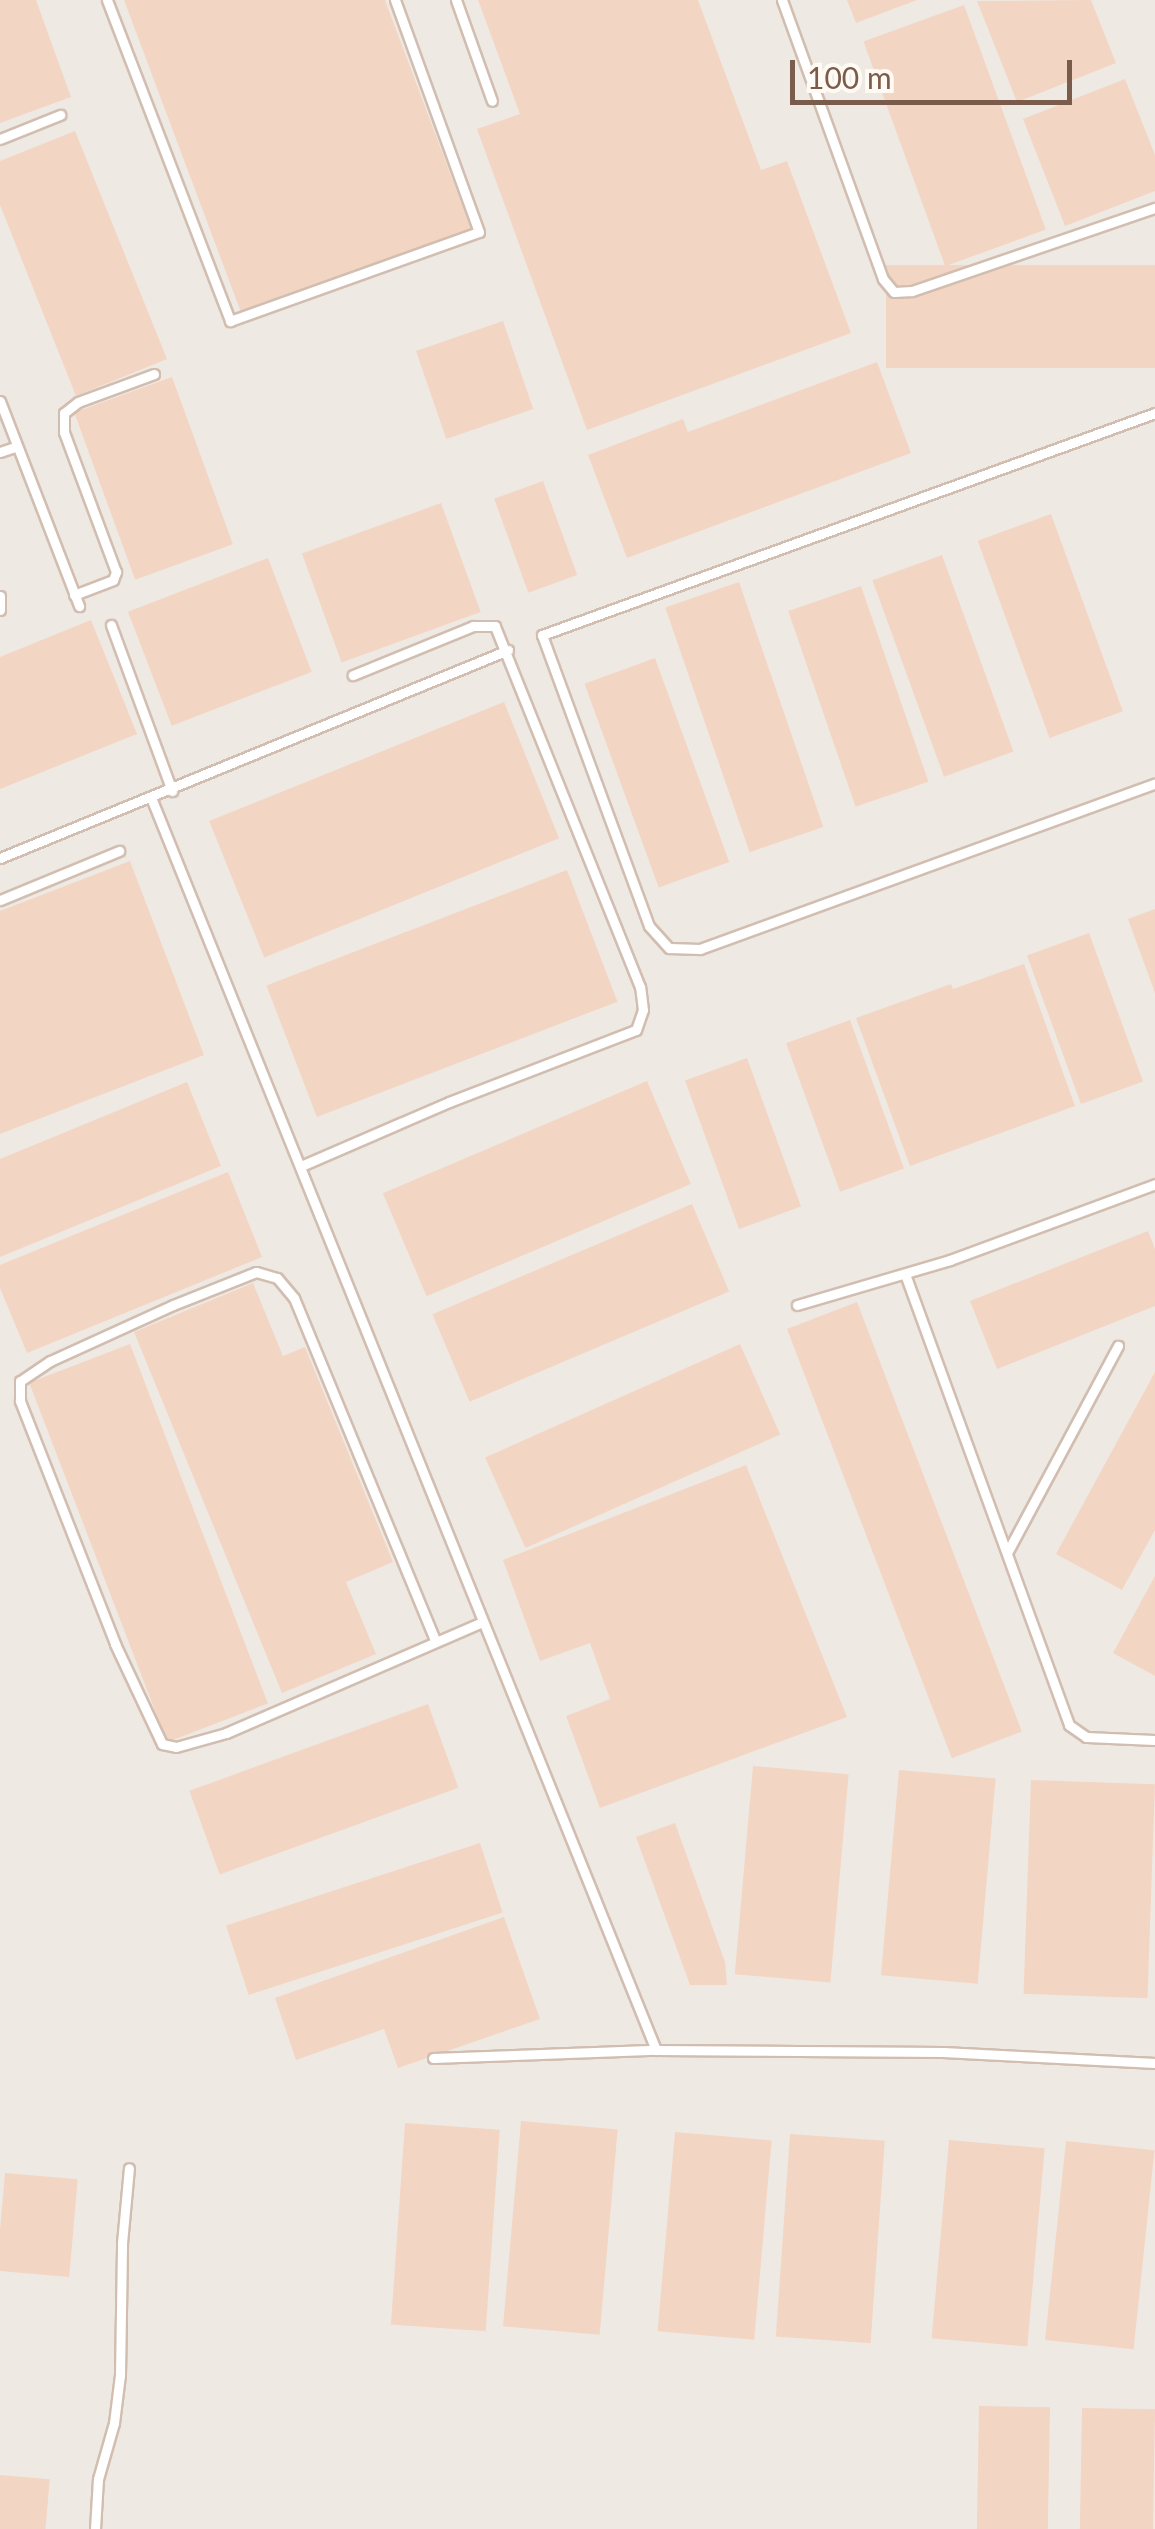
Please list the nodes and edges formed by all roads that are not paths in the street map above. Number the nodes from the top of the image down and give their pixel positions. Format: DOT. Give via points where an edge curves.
graph roads {
  1 [pos="106,0"];
  2 [pos="395,0"];
  3 [pos="456,0"];
  4 [pos="782,0"];
  5 [pos="492,101"];
  6 [pos="60,115"];
  7 [pos="0,139"];
  8 [pos="1155,208"];
  9 [pos="154,374"];
  10 [pos="0,401"];
  11 [pos="1155,412"];
  12 [pos="17,446"];
  13 [pos="0,452"];
  14 [pos="74,595"];
  15 [pos="0,596"];
  16 [pos="79,606"];
  17 [pos="0,610"];
  18 [pos="111,625"];
  19 [pos="508,650"];
  20 [pos="353,675"];
  21 [pos="1155,783"];
  22 [pos="172,792"];
  23 [pos="152,800"];
  24 [pos="119,851"];
  25 [pos="0,858"];
  26 [pos="0,900"];
  27 [pos="300,1166"];
  28 [pos="1155,1184"];
  29 [pos="906,1274"];
  30 [pos="796,1305"];
  31 [pos="1118,1346"];
  32 [pos="1007,1551"];
  33 [pos="482,1622"];
  34 [pos="435,1640"];
  35 [pos="1155,1740"];
  36 [pos="656,2050"];
  37 [pos="433,2058"];
  38 [pos="1155,2063"];
  39 [pos="130,2168"];
  40 [pos="94,2529"];
  1 -- 2 [label="lane" via="230,321 478,232"];
  3 -- 5 [label="lane"];
  4 -- 8 [label="lane" via="882,279 894,292"];
  6 -- 7 [label="lane"];
  9 -- 14 [label="lane" via="64,413 64,432 116,572 113,580"];
  10 -- 12 [label="lane"];
  11 -- 21 [label="lane" via="542,635 649,926 669,948 700,949"];
  12 -- 13 [label="lane"];
  12 -- 14 [label="lane"];
  14 -- 16 [label="lane"];
  15 -- 17 [label="lane"];
  18 -- 22 [label="lane"];
  19 -- 20 [label="lane" via="496,626 481,624"];
  19 -- 22 [label="lane"];
  19 -- 27 [label="lane" via="640,987 643,1010 636,1030"];
  22 -- 23 [label="lane"];
  23 -- 25 [label="lane"];
  23 -- 27 [label="lane"];
  24 -- 26 [label="lane"];
  27 -- 33 [label="lane"];
  28 -- 29 [label="lane"];
  29 -- 30 [label="lane"];
  29 -- 32 [label="lane"];
  31 -- 32 [label="lane"];
  32 -- 35 [label="lane" via="1069,1725 1086,1737"];
  33 -- 34 [label="lane"];
  33 -- 36 [label="lane"];
  34 -- 34 [label="lane" via="226,1733 176,1748 162,1744 20,1401 20,1381 206,1292 256,1272 277,1278 302,1316"];
  36 -- 37 [label="lane"];
  36 -- 38 [label="lane" via="944,2052"];
  39 -- 40 [label="lane" via="120,2375"];
}
